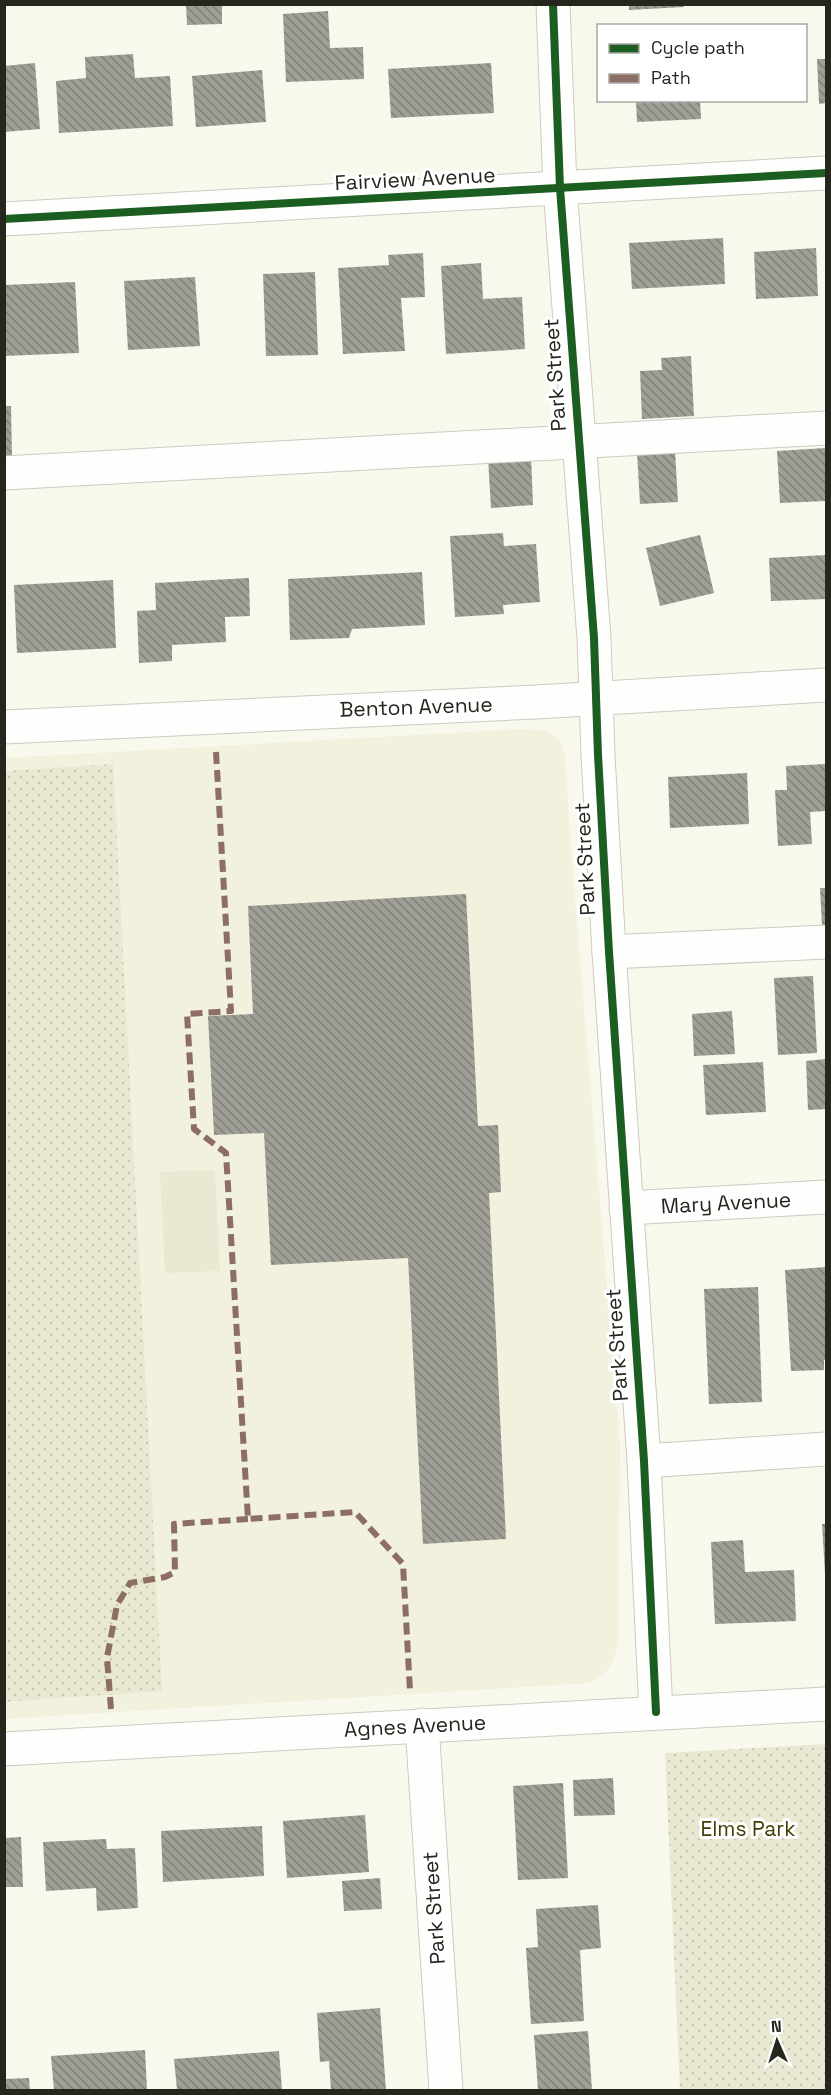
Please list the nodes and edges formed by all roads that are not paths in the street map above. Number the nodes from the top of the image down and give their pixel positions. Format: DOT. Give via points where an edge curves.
graph roads {
  1 [pos="553,4"];
  2 [pos="826,173"];
  3 [pos="560,188"];
  4 [pos="4,219"];
  5 [pos="826,428"];
  6 [pos="578,442"];
  7 [pos="4,473"];
  8 [pos="826,685"];
  9 [pos="597,698"];
  10 [pos="4,727"];
  11 [pos="826,942"];
  12 [pos="609,952"];
  13 [pos="826,1197"];
  14 [pos="626,1208"];
  15 [pos="826,1449"];
  16 [pos="644,1461"];
  17 [pos="826,1704"];
  18 [pos="656,1712"];
  19 [pos="422,1725"];
  20 [pos="4,1749"];
  21 [pos="446,2091"];
  1 -- 3 [label="street, Park Street"];
  2 -- 3 [label="street, Fairview Avenue"];
  3 -- 4 [label="street, Fairview Avenue"];
  3 -- 6 [label="street, Park Street"];
  5 -- 6 [label="street"];
  6 -- 7 [label="street"];
  6 -- 9 [label="street, Park Street"];
  8 -- 9 [label="street, Benton Avenue"];
  9 -- 10 [label="street, Benton Avenue"];
  9 -- 12 [label="street, Park Street"];
  11 -- 12 [label="street"];
  12 -- 14 [label="street, Park Street"];
  13 -- 14 [label="street, Mary Avenue"];
  14 -- 16 [label="street, Park Street"];
  15 -- 16 [label="street"];
  16 -- 18 [label="street, Park Street"];
  17 -- 18 [label="street, Agnes Avenue"];
  18 -- 19 [label="street, Agnes Avenue"];
  19 -- 20 [label="street, Agnes Avenue"];
  19 -- 21 [label="street, Park Street"];
}
